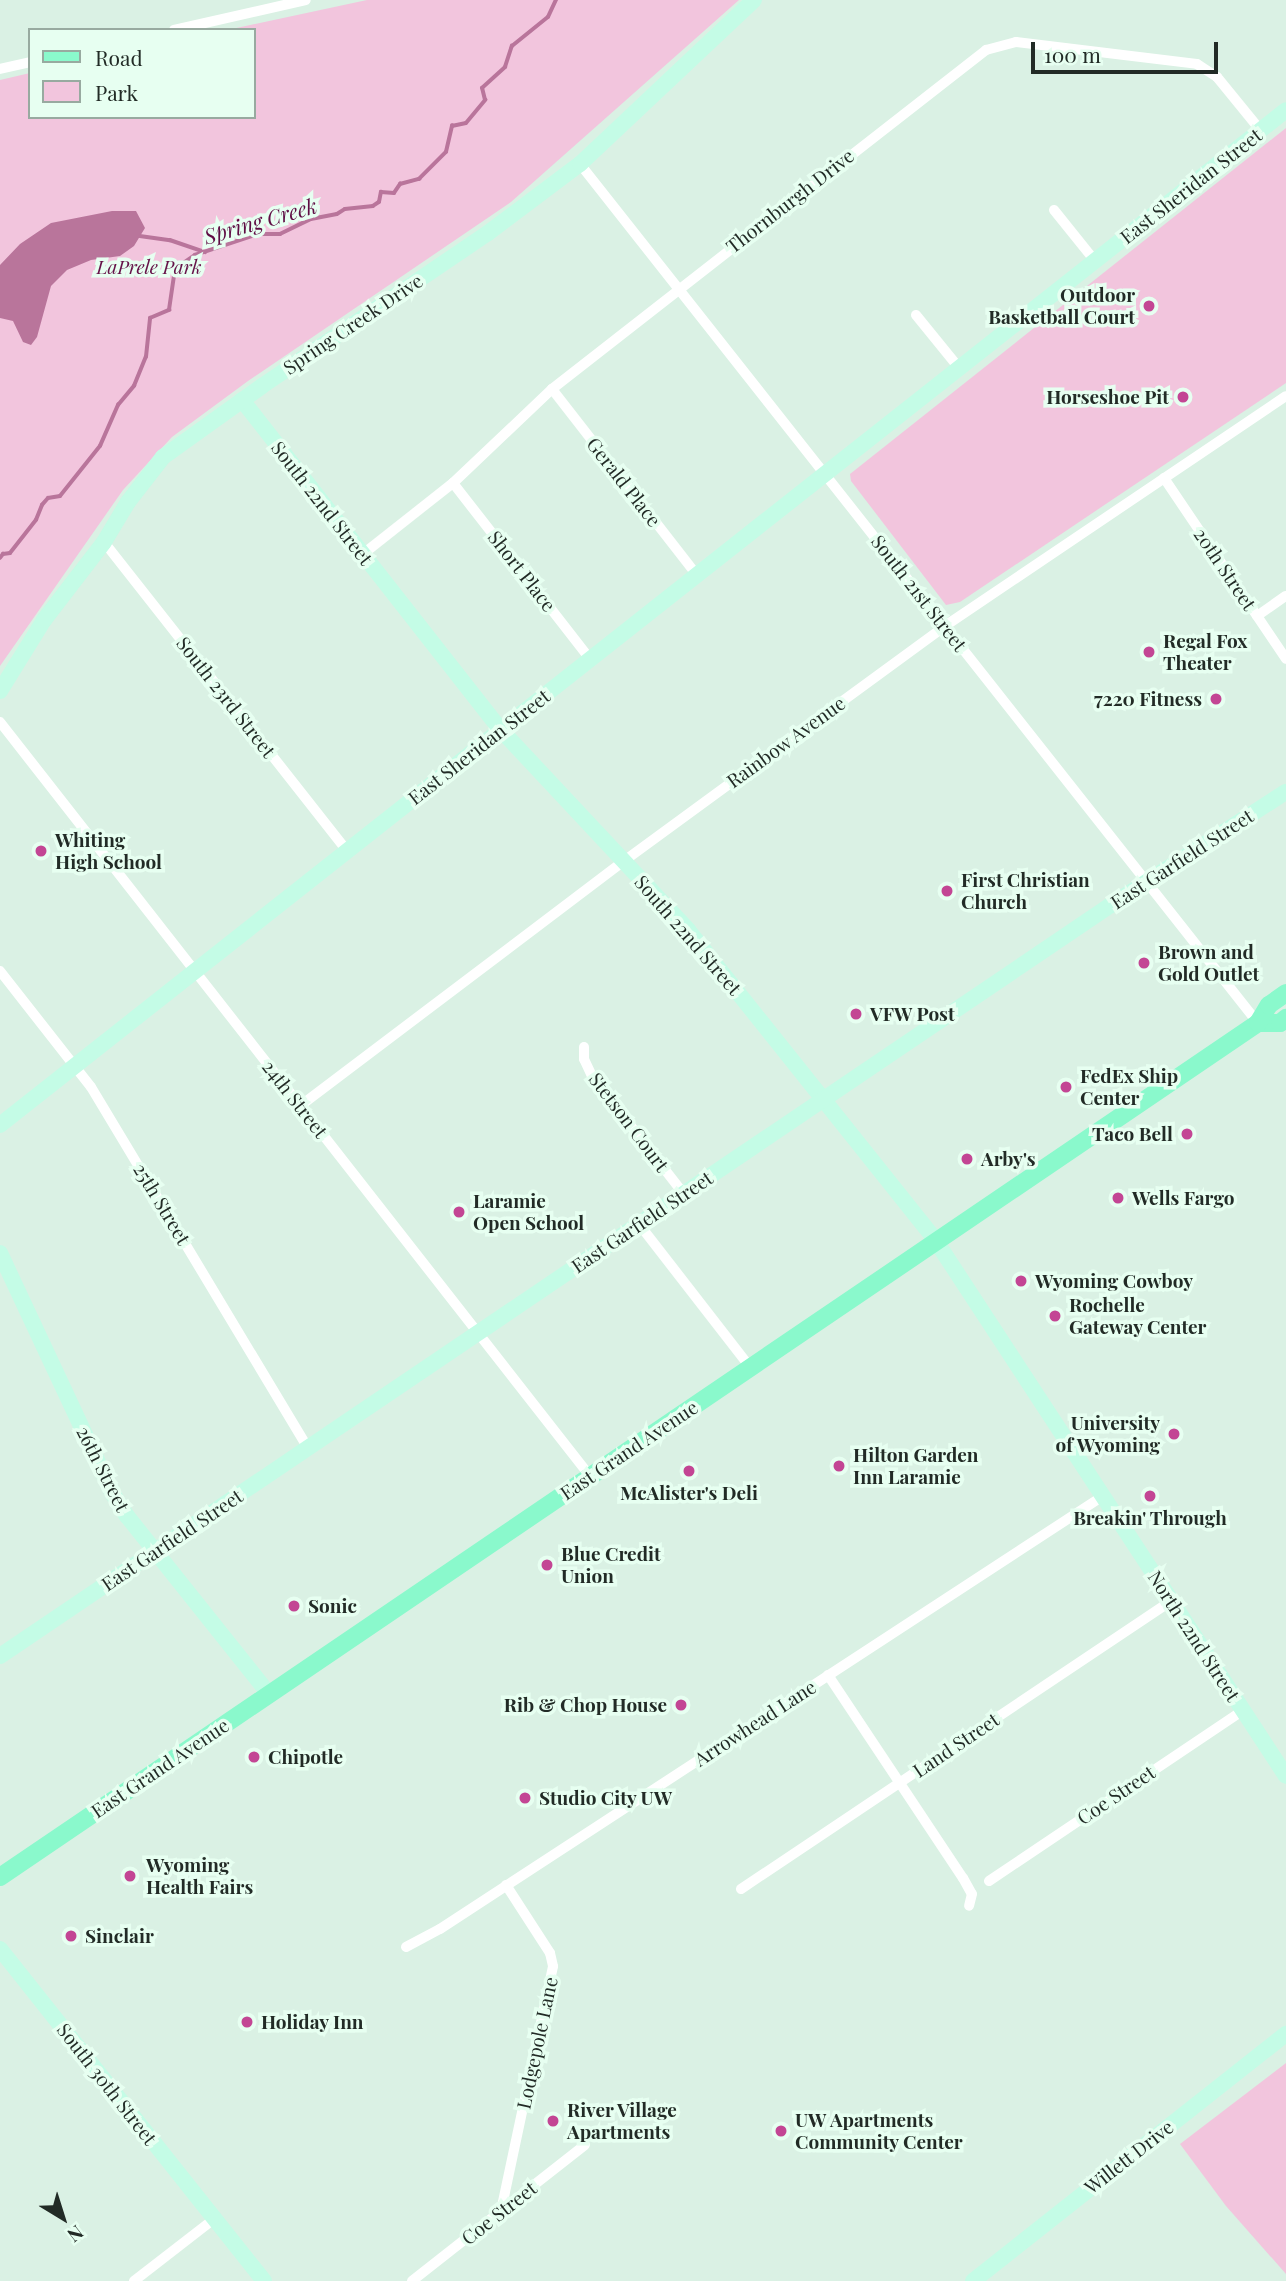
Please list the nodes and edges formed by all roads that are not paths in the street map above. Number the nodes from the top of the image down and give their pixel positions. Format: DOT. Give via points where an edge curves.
graph roads {
  1 [pos="306,0"];
  2 [pos="754,0"];
  3 [pos="183,28"];
  4 [pos="28,62"];
  5 [pos="0,69"];
  6 [pos="1286,110"];
  7 [pos="1261,131"];
  8 [pos="580,164"];
  9 [pos="1054,210"];
  10 [pos="1095,261"];
  11 [pos="679,289"];
  12 [pos="916,315"];
  13 [pos="959,368"];
  14 [pos="552,389"];
  15 [pos="1286,397"];
  16 [pos="242,400"];
  17 [pos="825,474"];
  18 [pos="1164,478"];
  19 [pos="453,484"];
  20 [pos="104,542"];
  21 [pos="363,554"];
  22 [pos="697,575"];
  23 [pos="1286,596"];
  24 [pos="1257,616"];
  25 [pos="945,626"];
  26 [pos="590,659"];
  27 [pos="1286,659"];
  28 [pos="0,691"];
  29 [pos="0,722"];
  30 [pos="501,730"];
  31 [pos="1286,792"];
  32 [pos="347,851"];
  33 [pos="624,861"];
  34 [pos="1146,882"];
  35 [pos="0,971"];
  36 [pos="195,971"];
  37 [pos="1286,993"];
  38 [pos="1286,1018"];
  39 [pos="1258,1023"];
  40 [pos="584,1047"];
  41 [pos="75,1066"];
  42 [pos="823,1100"];
  43 [pos="300,1106"];
  44 [pos="0,1125"];
  45 [pos="684,1194"];
  46 [pos="639,1224"];
  47 [pos="936,1241"];
  48 [pos="0,1253"];
  49 [pos="478,1333"];
  50 [pos="750,1367"];
  51 [pos="308,1448"];
  52 [pos="590,1476"];
  53 [pos="1103,1496"];
  54 [pos="155,1552"];
  55 [pos="1171,1601"];
  56 [pos="0,1656"];
  57 [pos="828,1675"];
  58 [pos="269,1694"];
  59 [pos="1243,1710"];
  60 [pos="1286,1776"];
  61 [pos="900,1782"];
  62 [pos="0,1877"];
  63 [pos="989,1881"];
  64 [pos="506,1885"];
  65 [pos="741,1889"];
  66 [pos="969,1906"];
  67 [pos="406,1947"];
  68 [pos="0,1948"];
  69 [pos="1286,2034"];
  70 [pos="585,2145"];
  71 [pos="500,2211"];
  72 [pos="214,2219"];
  73 [pos="134,2281"];
  74 [pos="264,2281"];
  75 [pos="412,2281"];
  76 [pos="973,2281"];
  1 -- 3 [label="street"];
  2 -- 8 [label="street, Spring Creek Drive"];
  4 -- 5 [label="street"];
  6 -- 7 [label="street, East Sheridan Street"];
  7 -- 10 [label="street, East Sheridan Street"];
  7 -- 11 [label="street, Thornburgh Drive" via="1217,77 1197,64 1001,44 969,60"];
  8 -- 11 [label="street, South 21st Street"];
  8 -- 16 [label="street, Spring Creek Drive" via="488,233"];
  9 -- 10 [label="street"];
  10 -- 13 [label="street, East Sheridan Street"];
  11 -- 14 [label="street, Thornburgh Drive"];
  11 -- 17 [label="street, South 21st Street"];
  12 -- 13 [label="street"];
  13 -- 17 [label="street, East Sheridan Street"];
  14 -- 19 [label="street, Thornburgh Drive"];
  14 -- 22 [label="street, Gerald Place"];
  15 -- 18 [label="street, Rainbow Avenue"];
  16 -- 20 [label="street, Spring Creek Drive" via="163,457"];
  16 -- 21 [label="street, South 22nd Street"];
  17 -- 22 [label="street, East Sheridan Street"];
  17 -- 25 [label="street, South 21st Street"];
  18 -- 24 [label="street, 20th Street"];
  18 -- 25 [label="street, Rainbow Avenue"];
  19 -- 21 [label="street, Thornburgh Drive"];
  19 -- 26 [label="street, Short Place"];
  20 -- 28 [label="street, Spring Creek Drive" via="44,620"];
  20 -- 32 [label="street, South 23rd Street"];
  21 -- 30 [label="street, South 22nd Street"];
  22 -- 26 [label="street, East Sheridan Street"];
  23 -- 24 [label="street"];
  24 -- 27 [label="street, 20th Street"];
  25 -- 33 [label="street, Rainbow Avenue"];
  25 -- 34 [label="street, South 21st Street"];
  26 -- 30 [label="street, East Sheridan Street"];
  29 -- 36 [label="street, 24th Street"];
  30 -- 32 [label="street, East Sheridan Street"];
  30 -- 33 [label="street, South 22nd Street"];
  31 -- 34 [label="street, East Garfield Street"];
  32 -- 36 [label="street, East Sheridan Street"];
  33 -- 42 [label="street, South 22nd Street" via="688,930"];
  33 -- 43 [label="street, Rainbow Avenue"];
  34 -- 39 [label="street, South 21st Street"];
  34 -- 42 [label="street, East Garfield Street"];
  35 -- 41 [label="street, 25th Street"];
  36 -- 41 [label="street, East Sheridan Street"];
  36 -- 43 [label="street, 24th Street"];
  37 -- 39 [label="main road, East Grand Avenue" via="1269,1005"];
  38 -- 39 [label="main road, East Grand Avenue" via="1280,1023"];
  39 -- 47 [label="main road, East Grand Avenue"];
  40 -- 45 [label="street, Stetson Court" via="583,1059 593,1076"];
  41 -- 44 [label="street, East Sheridan Street"];
  41 -- 51 [label="street, 25th Street"];
  42 -- 45 [label="street, East Garfield Street"];
  42 -- 47 [label="street, South 22nd Street"];
  43 -- 49 [label="street, 24th Street"];
  45 -- 46 [label="street, East Garfield Street"];
  46 -- 49 [label="street, East Garfield Street"];
  46 -- 50 [label="street"];
  47 -- 50 [label="main road, East Grand Avenue"];
  47 -- 53 [label="street, South 22nd Street"];
  48 -- 54 [label="street, 26th Street" via="113,1494"];
  49 -- 51 [label="street, East Garfield Street"];
  49 -- 52 [label="street, 24th Street"];
  50 -- 52 [label="main road, East Grand Avenue"];
  51 -- 54 [label="street, East Garfield Street"];
  52 -- 58 [label="main road, East Grand Avenue"];
  53 -- 55 [label="street, North 22nd Street"];
  53 -- 57 [label="street, Arrowhead Lane"];
  54 -- 56 [label="street, East Garfield Street"];
  54 -- 58 [label="street, 26th Street"];
  55 -- 59 [label="street, North 22nd Street"];
  55 -- 61 [label="street, Land Street"];
  57 -- 61 [label="street"];
  57 -- 64 [label="street, Arrowhead Lane"];
  58 -- 62 [label="main road, East Grand Avenue"];
  59 -- 60 [label="street, North 22nd Street"];
  59 -- 63 [label="street, Coe Street"];
  61 -- 65 [label="street, Land Street"];
  61 -- 66 [label="street" via="972,1894"];
  64 -- 67 [label="street, Arrowhead Lane"];
  64 -- 71 [label="street, Lodgepole Lane" via="550,1953 553,1966"];
  68 -- 72 [label="street, South 30th Street"];
  69 -- 76 [label="street, Willett Drive"];
  70 -- 71 [label="street, Coe Street"];
  71 -- 75 [label="street, Coe Street"];
  72 -- 73 [label="street"];
  72 -- 74 [label="street, South 30th Street"];
}
